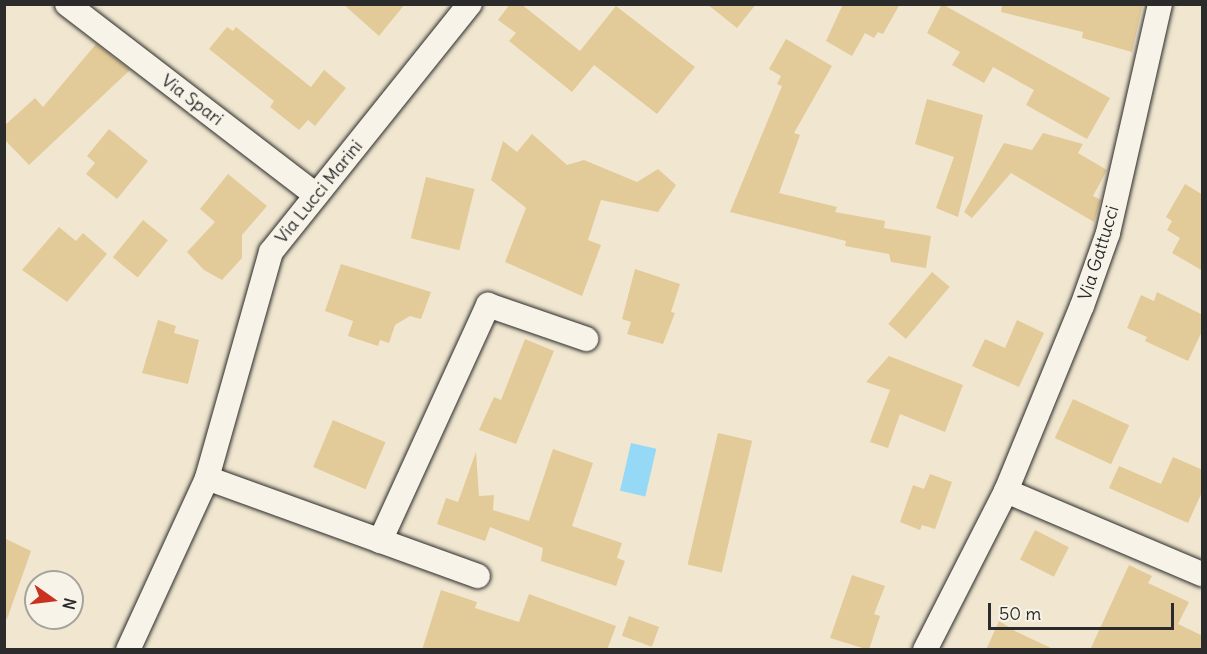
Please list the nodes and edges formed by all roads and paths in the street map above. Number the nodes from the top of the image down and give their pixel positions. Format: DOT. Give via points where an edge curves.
graph roads {
  1 [pos="67,4"];
  2 [pos="470,4"];
  3 [pos="1160,4"];
  4 [pos="316,195"];
  5 [pos="586,339"];
  6 [pos="207,478"];
  7 [pos="1006,491"];
  8 [pos="380,541"];
  9 [pos="1203,574"];
  10 [pos="478,576"];
  11 [pos="128,650"];
  12 [pos="925,650"];
  1 -- 4 [label="street, Via Spari"];
  2 -- 4 [label="street, Via Lucci Marini"];
  3 -- 7 [label="street, Via Gattucci" via="1107,233 1082,306"];
  4 -- 6 [label="street, Via Lucci Marini" via="271,252"];
  5 -- 8 [label="street" via="489,305"];
  6 -- 8 [label="street"];
  6 -- 11 [label="street, Via Lucci Marini"];
  7 -- 9 [label="street"];
  7 -- 12 [label="street, Via Gattucci"];
  8 -- 10 [label="street"];
}
